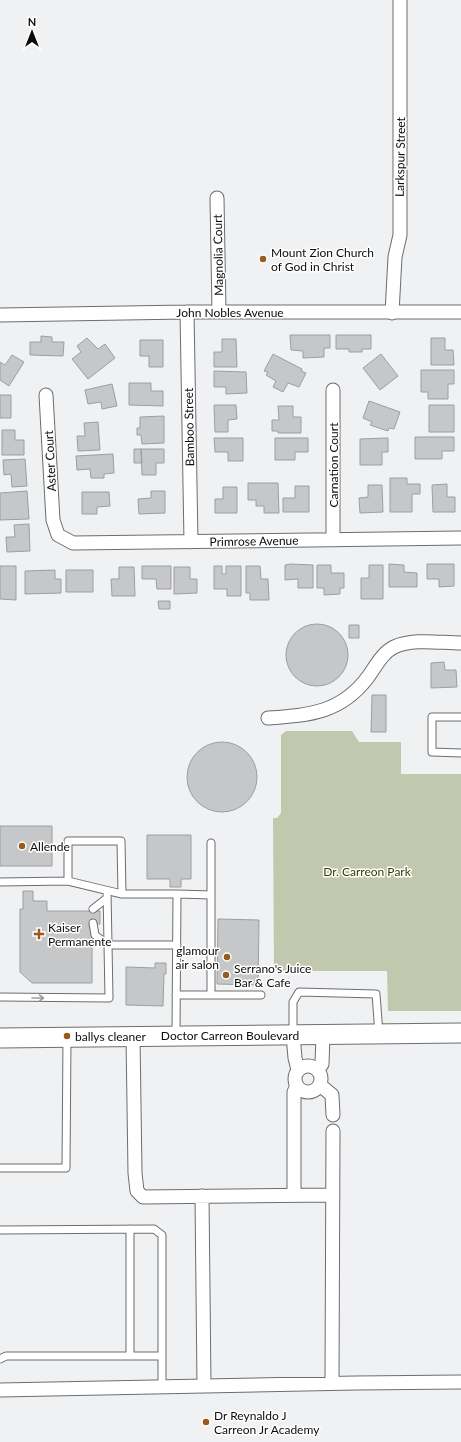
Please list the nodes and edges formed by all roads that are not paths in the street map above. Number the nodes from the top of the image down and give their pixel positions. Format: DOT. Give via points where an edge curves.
graph roads {
  1 [pos="400,0"];
  2 [pos="217,198"];
  3 [pos="187,312"];
  4 [pos="219,312"];
  5 [pos="461,312"];
  6 [pos="392,313"];
  7 [pos="0,315"];
  8 [pos="333,390"];
  9 [pos="46,395"];
  10 [pos="54,528"];
  11 [pos="461,538"];
  12 [pos="334,540"];
  13 [pos="191,542"];
  14 [pos="461,643"];
  15 [pos="461,717"];
  16 [pos="268,718"];
  17 [pos="461,753"];
  18 [pos="211,843"];
  19 [pos="68,881"];
  20 [pos="0,882"];
  21 [pos="122,894"];
  22 [pos="177,894"];
  23 [pos="107,895"];
  24 [pos="211,895"];
  25 [pos="93,909"];
  26 [pos="93,923"];
  27 [pos="108,945"];
  28 [pos="177,945"];
  29 [pos="176,995"];
  30 [pos="211,995"];
  31 [pos="261,995"];
  32 [pos="0,997"];
  33 [pos="461,1033"];
  34 [pos="379,1034"];
  35 [pos="176,1035"];
  36 [pos="293,1035"];
  37 [pos="323,1035"];
  38 [pos="67,1036"];
  39 [pos="133,1036"];
  40 [pos="0,1038"];
  41 [pos="318,1069"];
  42 [pos="298,1070"];
  43 [pos="297,1086"];
  44 [pos="320,1086"];
  45 [pos="333,1115"];
  46 [pos="334,1131"];
  47 [pos="0,1168"];
  48 [pos="294,1195"];
  49 [pos="333,1195"];
  50 [pos="202,1196"];
  51 [pos="130,1229"];
  52 [pos="0,1230"];
  53 [pos="130,1356"];
  54 [pos="162,1356"];
  55 [pos="0,1359"];
  56 [pos="461,1382"];
  57 [pos="332,1383"];
  58 [pos="204,1385"];
  59 [pos="162,1386"];
  60 [pos="0,1390"];
  1 -- 6 [label="street, Larkspur Street" via="400,235 395,257"];
  2 -- 4 [label="street, Magnolia Court"];
  3 -- 4 [label="street, John Nobles Avenue"];
  3 -- 7 [label="street, John Nobles Avenue"];
  3 -- 13 [label="street, Bamboo Street"];
  4 -- 6 [label="street, John Nobles Avenue"];
  5 -- 6 [label="street, John Nobles Avenue"];
  8 -- 12 [label="street, Carnation Court"];
  9 -- 10 [label="street, Aster Court"];
  10 -- 13 [label="street, Primrose Avenue" via="58,535 73,543"];
  11 -- 12 [label="street, Primrose Avenue"];
  12 -- 13 [label="street, Primrose Avenue"];
  14 -- 16 [label="street" via="407,643 393,647 354,692 339,704 302,715"];
  15 -- 17 [label="lane" via="432,717 432,752"];
  18 -- 24 [label="lane"];
  19 -- 20 [label="lane"];
  19 -- 21 [label="lane" via="68,842 121,841"];
  19 -- 23 [label="lane"];
  21 -- 22 [label="lane"];
  21 -- 23 [label="lane"];
  22 -- 24 [label="lane"];
  22 -- 28 [label="lane"];
  23 -- 25 [label="lane"];
  23 -- 27 [label="lane"];
  24 -- 30 [label="lane"];
  26 -- 27 [label="lane" via="95,935"];
  27 -- 28 [label="lane"];
  32 -- 27 [label="lane, one-way" via="108,998"];
  28 -- 29 [label="lane"];
  29 -- 30 [label="lane"];
  29 -- 35 [label="lane"];
  30 -- 31 [label="lane"];
  33 -- 34 [label="main road, Doctor Carreon Boulevard"];
  34 -- 36 [label="lane" via="376,994 298,992 294,1002"];
  34 -- 37 [label="main road, Doctor Carreon Boulevard"];
  35 -- 36 [label="main road, Doctor Carreon Boulevard"];
  35 -- 39 [label="main road, Doctor Carreon Boulevard"];
  36 -- 37 [label="main road, Doctor Carreon Boulevard"];
  36 -- 42 [label="street"];
  37 -- 41 [label="street" via="322,1064"];
  38 -- 39 [label="main road, Doctor Carreon Boulevard"];
  38 -- 40 [label="main road, Doctor Carreon Boulevard"];
  38 -- 47 [label="lane" via="66,1168"];
  39 -- 50 [label="street" via="137,1191 144,1196"];
  41 -- 42 [label="street" via="306,1066"];
  41 -- 44 [label="street" via="322,1077"];
  42 -- 43 [label="street" via="295,1078"];
  43 -- 44 [label="street" via="309,1092"];
  43 -- 48 [label="street" via="294,1092"];
  44 -- 45 [label="street" via="332,1095"];
  46 -- 49 [label="street"];
  48 -- 49 [label="street"];
  48 -- 50 [label="street"];
  49 -- 57 [label="street"];
  50 -- 58 [label="street"];
  51 -- 52 [label="lane"];
  51 -- 53 [label="lane"];
  51 -- 54 [label="lane" via="154,1229 162,1235"];
  53 -- 54 [label="lane"];
  53 -- 55 [label="lane" via="6,1356"];
  54 -- 59 [label="lane"];
  56 -- 57 [label="street"];
  57 -- 58 [label="street"];
  58 -- 59 [label="street"];
  59 -- 60 [label="street"];
}
